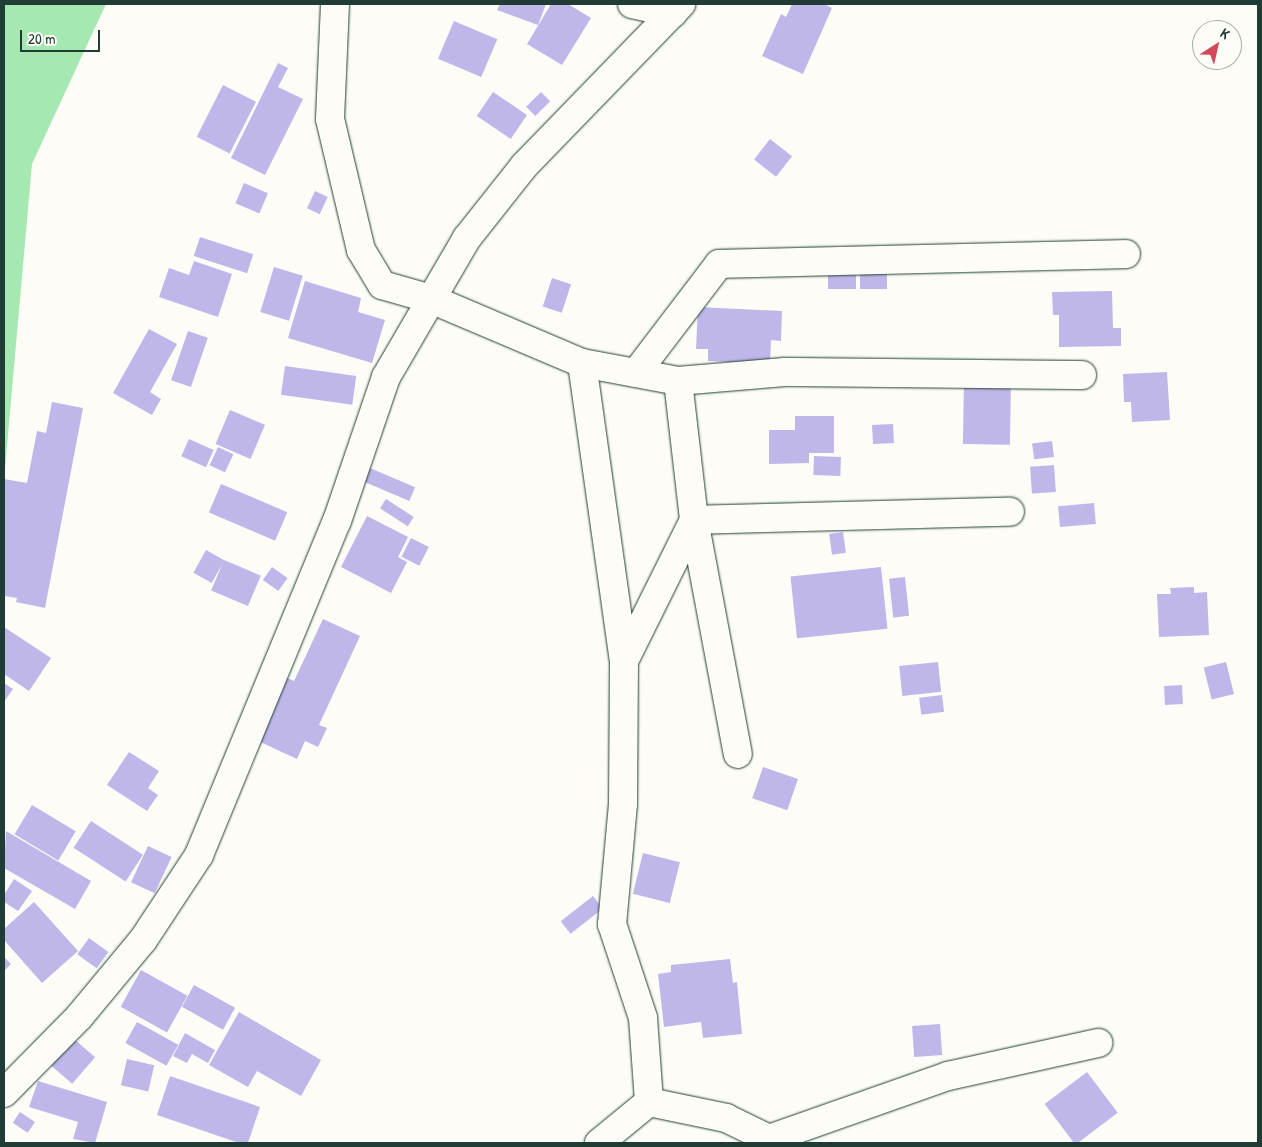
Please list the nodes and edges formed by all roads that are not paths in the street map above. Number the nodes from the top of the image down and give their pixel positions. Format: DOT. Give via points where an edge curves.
graph roads {
  1 [pos="334,4"];
  2 [pos="632,4"];
  3 [pos="677,8"];
  4 [pos="1126,254"];
  5 [pos="431,299"];
  6 [pos="582,363"];
  7 [pos="636,373"];
  8 [pos="1082,375"];
  9 [pos="678,381"];
  10 [pos="1010,512"];
  11 [pos="694,520"];
  12 [pos="624,661"];
  13 [pos="738,754"];
  14 [pos="1098,1043"];
  15 [pos="4,1093"];
  16 [pos="649,1102"];
  17 [pos="769,1141"];
  18 [pos="599,1143"];
  1 -- 5 [label="street" via="330,119 361,250 382,285"];
  2 -- 3 [label="street"];
  3 -- 5 [label="street" via="524,166 466,238"];
  4 -- 7 [label="street" via="719,264"];
  5 -- 6 [label="street"];
  5 -- 15 [label="street" via="386,377 337,521 199,855 143,940 79,1017"];
  6 -- 7 [label="street"];
  6 -- 12 [label="street"];
  7 -- 9 [label="street"];
  8 -- 9 [label="street" via="785,372"];
  9 -- 11 [label="street"];
  10 -- 11 [label="street"];
  11 -- 12 [label="street"];
  11 -- 13 [label="street"];
  12 -- 16 [label="street" via="623,804 612,924 644,1018"];
  14 -- 17 [label="street" via="948,1076"];
  16 -- 17 [label="street" via="726,1118"];
  16 -- 18 [label="street"];
}
